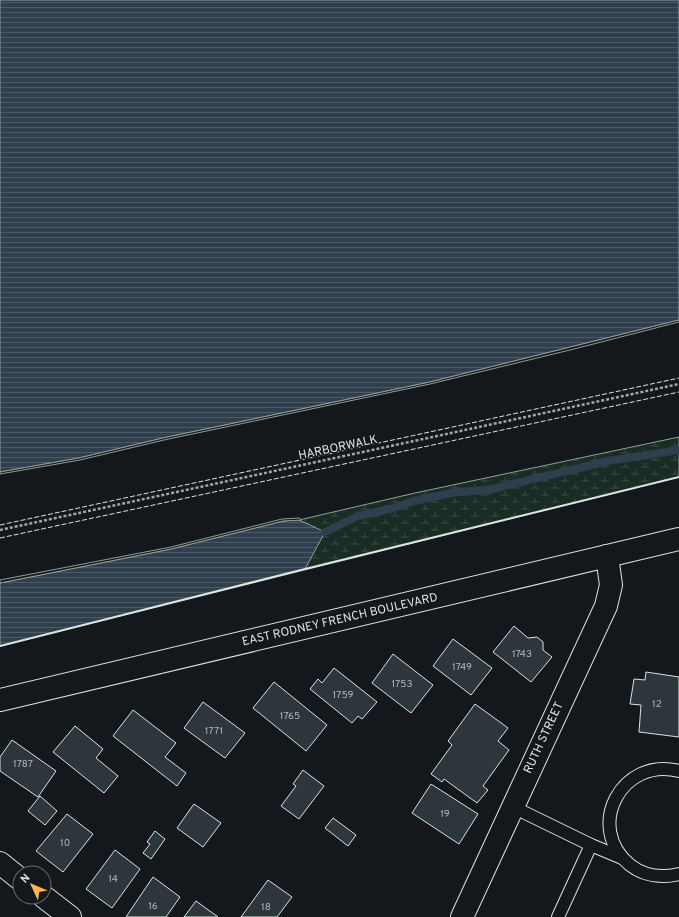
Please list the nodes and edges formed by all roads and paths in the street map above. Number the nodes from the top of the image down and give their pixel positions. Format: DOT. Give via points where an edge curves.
graph roads {
  1 [pos="679,384"];
  2 [pos="0,530"];
  3 [pos="679,539"];
  4 [pos="607,556"];
  5 [pos="0,700"];
  6 [pos="679,771"];
  7 [pos="513,807"];
  8 [pos="592,845"];
  9 [pos="622,858"];
  10 [pos="0,863"];
  11 [pos="12,873"];
  12 [pos="679,874"];
  13 [pos="52,903"];
  14 [pos="70,917"];
  15 [pos="462,917"];
  16 [pos="558,917"];
  1 -- 2 [label="path, HARBORWALK"];
  3 -- 4 [label="main road, EAST RODNEY FRENCH BOULEVARD"];
  4 -- 5 [label="main road, EAST RODNEY FRENCH BOULEVARD"];
  4 -- 7 [label="main road, RUTH STREET" via="611,584 606,606"];
  6 -- 9 [label="lane" via="668,768 649,770 632,778 619,791 611,808 609,827 613,844"];
  7 -- 8 [label="lane"];
  7 -- 15 [label="main road, RUTH STREET"];
  8 -- 9 [label="lane"];
  8 -- 16 [label="lane"];
  9 -- 12 [label="lane" via="635,869 650,875 667,877"];
  10 -- 11 [label="main road"];
  13 -- 14 [label="main road"];
}
